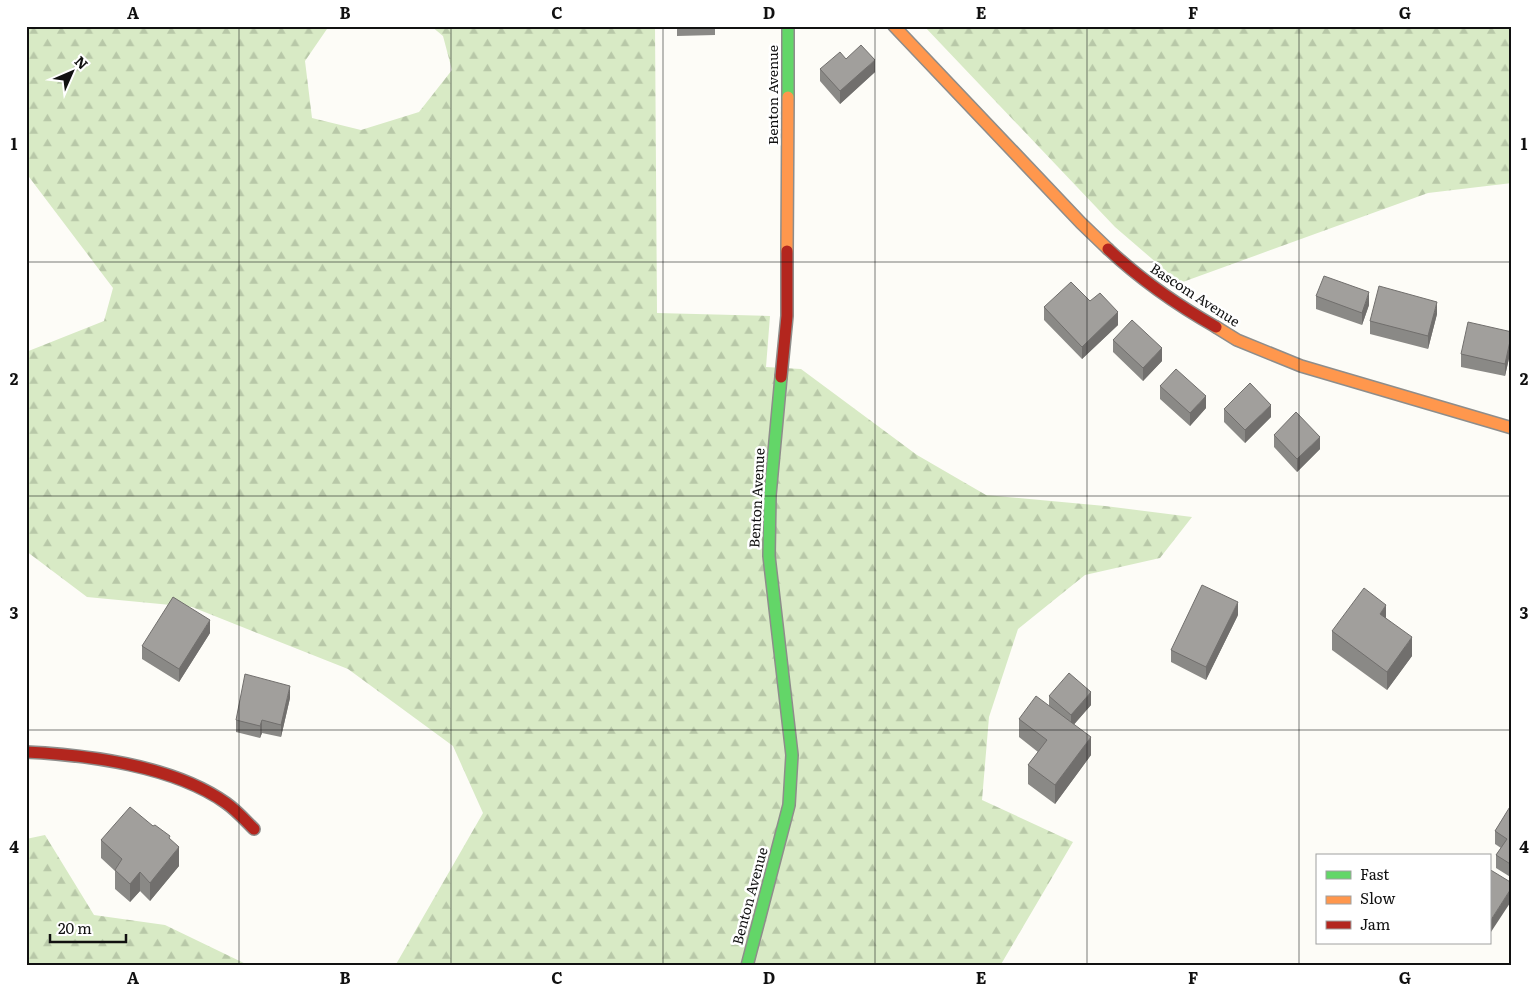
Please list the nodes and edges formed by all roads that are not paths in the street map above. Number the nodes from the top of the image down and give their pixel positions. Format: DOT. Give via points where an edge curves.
graph roads {
  1 [pos="788,26"];
  2 [pos="894,26"];
  3 [pos="1512,428"];
  4 [pos="26,752"];
  5 [pos="254,829"];
  6 [pos="747,966"];
  1 -- 6 [label="main road, Benton Avenue" via="787,316 770,495 769,556 792,755 789,805"];
  2 -- 3 [label="main road, Bascom Avenue" via="1081,223 1133,272 1184,309 1237,340 1301,366"];
  4 -- 5 [label="main road" via="66,752 117,762 173,779 224,802"];
}
